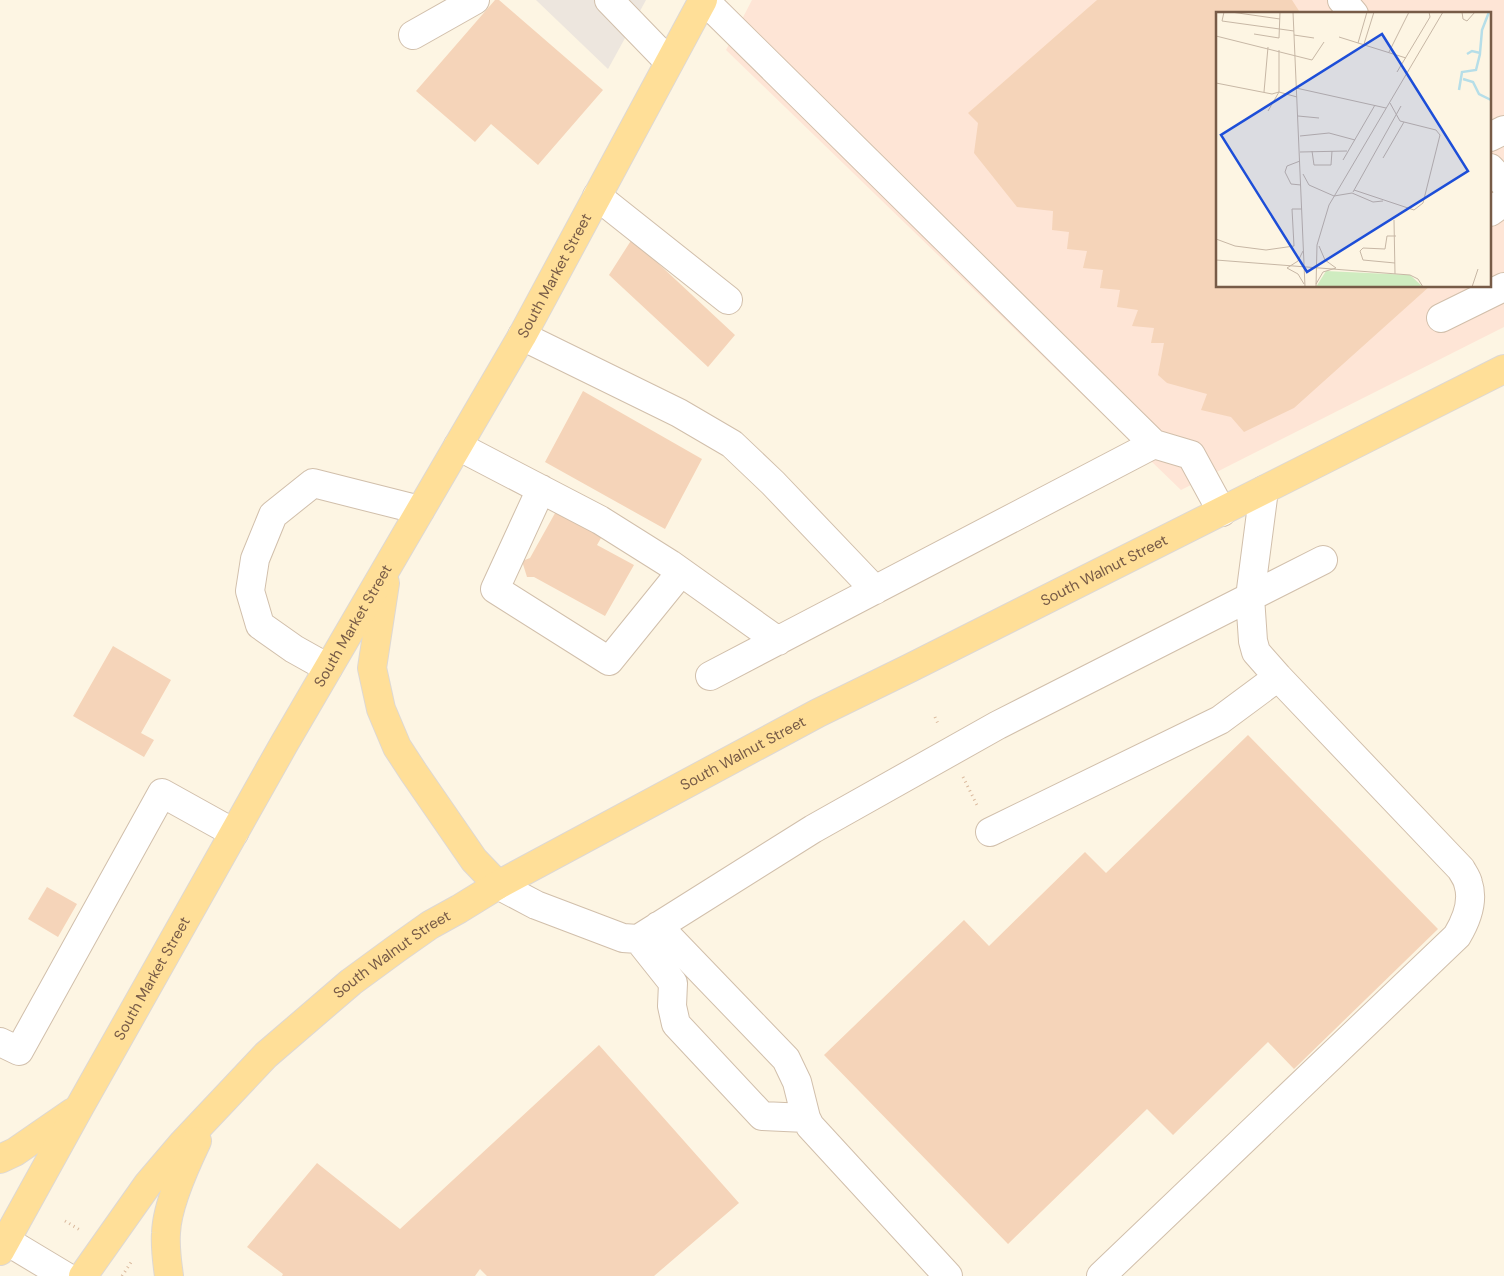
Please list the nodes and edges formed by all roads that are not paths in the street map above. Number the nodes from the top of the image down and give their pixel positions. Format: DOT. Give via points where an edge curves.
graph roads {
  1 [pos="475,0"];
  2 [pos="609,0"];
  3 [pos="704,0"];
  4 [pos="1342,0"];
  5 [pos="1352,12"];
  6 [pos="413,35"];
  7 [pos="669,62"];
  8 [pos="1504,130"];
  9 [pos="1492,137"];
  10 [pos="1492,170"];
  11 [pos="1504,183"];
  12 [pos="597,196"];
  13 [pos="1504,202"];
  14 [pos="1492,211"];
  15 [pos="1504,287"];
  16 [pos="728,300"];
  17 [pos="1441,318"];
  18 [pos="522,336"];
  19 [pos="1504,369"];
  20 [pos="1154,444"];
  21 [pos="458,446"];
  22 [pos="541,489"];
  23 [pos="1264,490"];
  24 [pos="420,510"];
  25 [pos="1222,512"];
  26 [pos="1323,560"];
  27 [pos="388,565"];
  28 [pos="681,572"];
  29 [pos="875,590"];
  30 [pos="1250,597"];
  31 [pos="778,641"];
  32 [pos="328,668"];
  33 [pos="710,676"];
  34 [pos="1278,677"];
  35 [pos="990,832"];
  36 [pos="234,834"];
  37 [pos="498,884"];
  38 [pos="648,932"];
  39 [pos="0,1042"];
  40 [pos="79,1108"];
  41 [pos="208,1115"];
  42 [pos="806,1118"];
  43 [pos="0,1159"];
  44 [pos="2,1243"];
  45 [pos="65,1276"];
  46 [pos="83,1276"];
  47 [pos="169,1276"];
  48 [pos="948,1276"];
  49 [pos="1101,1276"];
  1 -- 6 [label="street"];
  2 -- 7 [label="street"];
  3 -- 7 [label="main road, South Market Street"];
  3 -- 20 [label="street"];
  4 -- 5 [label="street"];
  7 -- 12 [label="main road, South Market Street"];
  8 -- 9 [label="street"];
  10 -- 11 [label="street"];
  12 -- 16 [label="street"];
  12 -- 18 [label="main road, South Market Street"];
  13 -- 14 [label="street"];
  15 -- 17 [label="street"];
  18 -- 21 [label="main road, South Market Street"];
  18 -- 29 [label="street" via="679,413 732,444"];
  19 -- 23 [label="main road, South Walnut Street"];
  20 -- 25 [label="street" via="1191,455"];
  20 -- 29 [label="street"];
  21 -- 22 [label="street"];
  21 -- 24 [label="main road, South Market Street"];
  22 -- 28 [label="street" via="600,520"];
  22 -- 28 [label="street" via="495,589 609,661"];
  23 -- 25 [label="main road, South Walnut Street"];
  23 -- 30 [label="street"];
  24 -- 27 [label="main road, South Market Street"];
  24 -- 32 [label="street" via="313,484 273,515 255,559 250,591 260,625"];
  25 -- 37 [label="main road, South Walnut Street" via="818,713"];
  26 -- 30 [label="street"];
  27 -- 32 [label="main road, South Market Street"];
  27 -- 37 [label="main road" via="372,668 381,709 397,747 419,780 474,860"];
  28 -- 31 [label="street"];
  29 -- 31 [label="street"];
  30 -- 34 [label="street" via="1256,652"];
  30 -- 38 [label="street" via="998,724 813,829"];
  31 -- 33 [label="street"];
  32 -- 36 [label="main road, South Market Street"];
  34 -- 35 [label="street" via="1220,720"];
  34 -- 49 [label="street" via="1461,869 1470,897 1467,916 1457,936"];
  36 -- 39 [label="street" via="162,793 19,1051"];
  36 -- 40 [label="main road, South Market Street"];
  37 -- 38 [label="street" via="536,905 623,938"];
  37 -- 41 [label="main road, South Walnut Street" via="430,925 351,982 266,1055"];
  38 -- 42 [label="street" via="786,1059"];
  38 -- 42 [label="street" via="673,983 672,1006 676,1024 762,1116"];
  40 -- 43 [label="main road"];
  40 -- 44 [label="main road, South Market Street"];
  41 -- 46 [label="main road, South Walnut Street" via="148,1184"];
  41 -- 47 [label="main road" via="173,1202 166,1232"];
  42 -- 48 [label="street"];
  44 -- 45 [label="street"];
}
